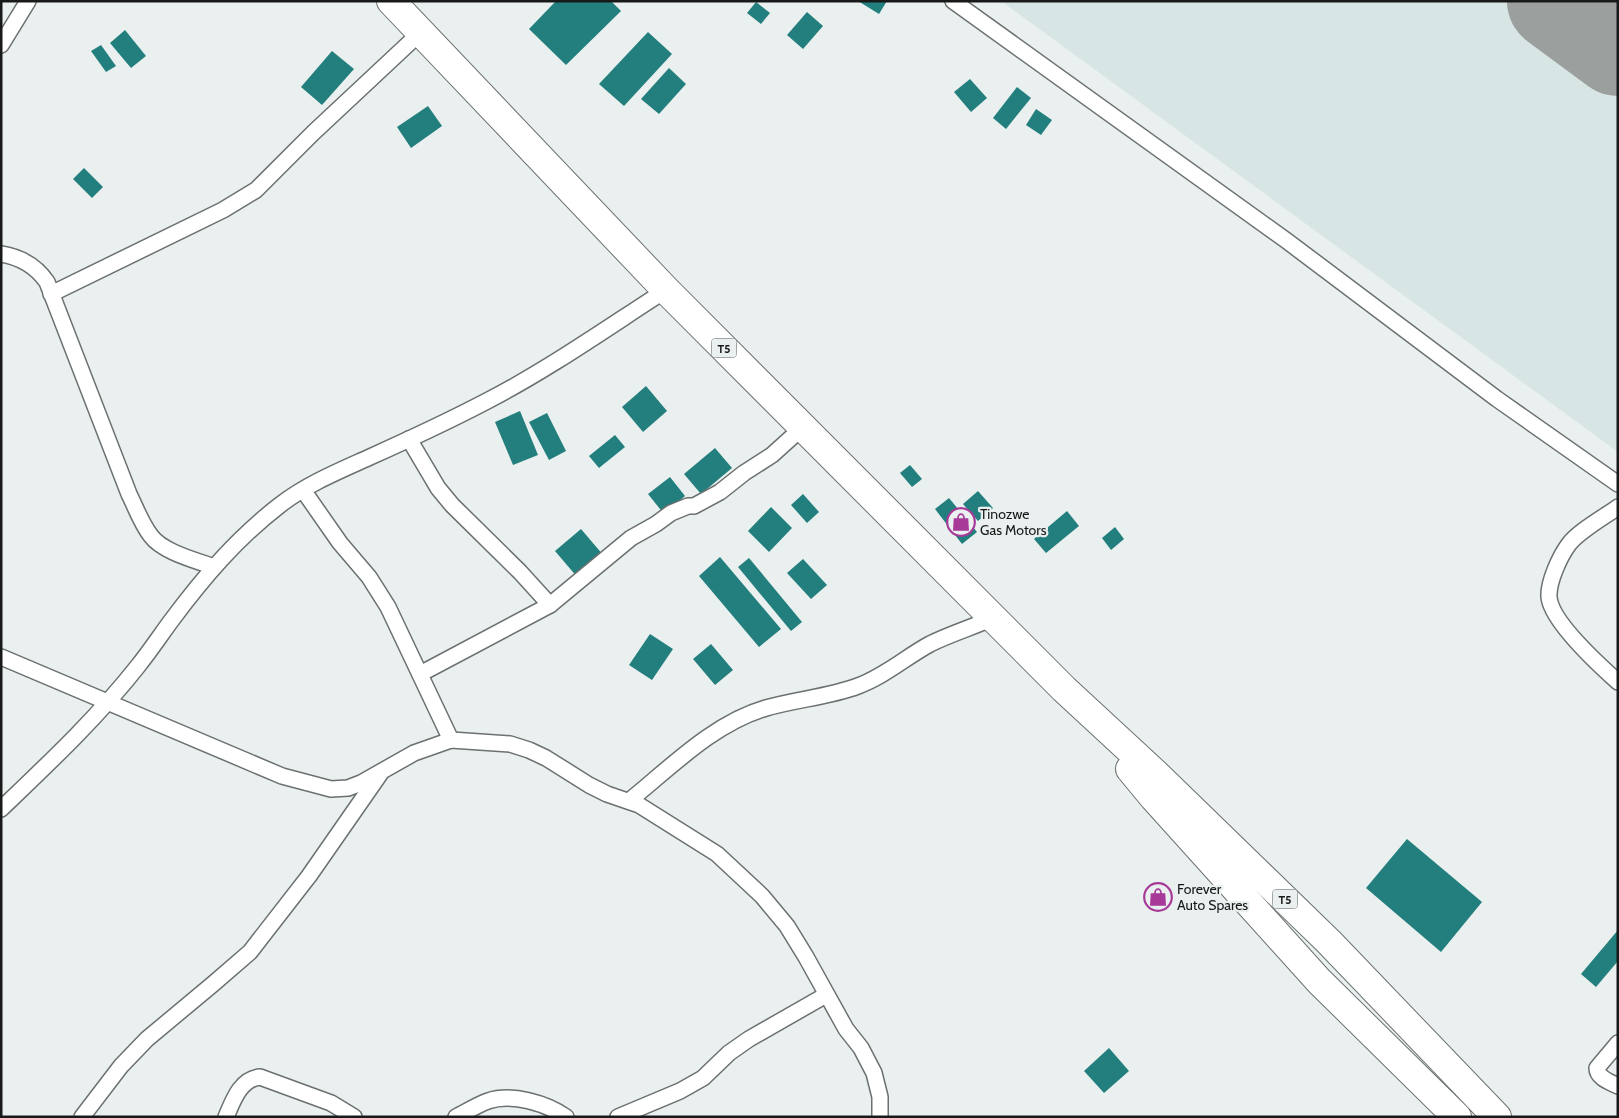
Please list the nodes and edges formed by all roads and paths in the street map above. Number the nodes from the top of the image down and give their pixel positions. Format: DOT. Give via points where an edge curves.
graph roads {
  1 [pos="28,1"];
  2 [pos="391,1"];
  3 [pos="953,1"];
  4 [pos="421,32"];
  5 [pos="1,45"];
  6 [pos="1,254"];
  7 [pos="666,290"];
  8 [pos="52,294"];
  9 [pos="803,427"];
  10 [pos="410,439"];
  11 [pos="1618,484"];
  12 [pos="303,490"];
  13 [pos="1618,507"];
  14 [pos="214,568"];
  15 [pos="550,605"];
  16 [pos="993,618"];
  17 [pos="1,657"];
  18 [pos="420,674"];
  19 [pos="1618,682"];
  20 [pos="1064,689"];
  21 [pos="108,701"];
  22 [pos="451,740"];
  23 [pos="382,770"];
  24 [pos="629,801"];
  25 [pos="1,809"];
  26 [pos="826,995"];
  27 [pos="1618,1042"];
  28 [pos="1618,1086"];
  29 [pos="82,1117"];
  30 [pos="226,1117"];
  31 [pos="354,1117"];
  32 [pos="456,1117"];
  33 [pos="566,1117"];
  34 [pos="618,1117"];
  35 [pos="880,1117"];
  36 [pos="1457,1117"];
  37 [pos="1496,1117"];
  1 -- 5 [label="street"];
  2 -- 4 [label="highway, T5"];
  3 -- 11 [label="street"];
  4 -- 7 [label="highway, T5"];
  4 -- 8 [label="street" via="256,190"];
  6 -- 8 [label="street" via="26,261 35,268"];
  7 -- 9 [label="highway, T5"];
  7 -- 10 [label="street" via="548,366"];
  8 -- 14 [label="street" via="102,427 144,525 151,536 166,548"];
  9 -- 15 [label="street" via="772,455 720,492 694,506 671,513 631,538"];
  9 -- 16 [label="highway, T5"];
  10 -- 12 [label="street"];
  10 -- 15 [label="street" via="438,488 452,505"];
  12 -- 14 [label="street" via="251,528"];
  12 -- 18 [label="street" via="377,589"];
  13 -- 19 [label="street" via="1569,544 1554,572 1549,598 1562,624"];
  14 -- 21 [label="street"];
  15 -- 18 [label="street"];
  16 -- 20 [label="highway, T5"];
  16 -- 24 [label="street" via="931,644 858,686 766,708 741,718 705,740"];
  17 -- 21 [label="street"];
  18 -- 22 [label="street"];
  20 -- 36 [label="highway, T5" via="1154,798 1319,981"];
  20 -- 37 [label="highway, T5" via="1164,781 1329,942"];
  21 -- 23 [label="street" via="305,783 330,789 348,788"];
  21 -- 25 [label="street"];
  22 -- 23 [label="street" via="414,753"];
  22 -- 24 [label="street" via="510,744 529,750 606,794"];
  23 -- 29 [label="street" via="309,876 250,952 147,1039 121,1066"];
  24 -- 26 [label="street" via="717,854 762,896 787,926"];
  26 -- 34 [label="street" via="749,1039 703,1078"];
  26 -- 35 [label="street" via="874,1073 880,1096"];
  27 -- 28 [label="street" via="1597,1068 1599,1076"];
  30 -- 31 [label="street" via="242,1086 252,1078 260,1077 331,1103"];
  32 -- 33 [label="street" via="487,1101 502,1098 546,1106"];
}
